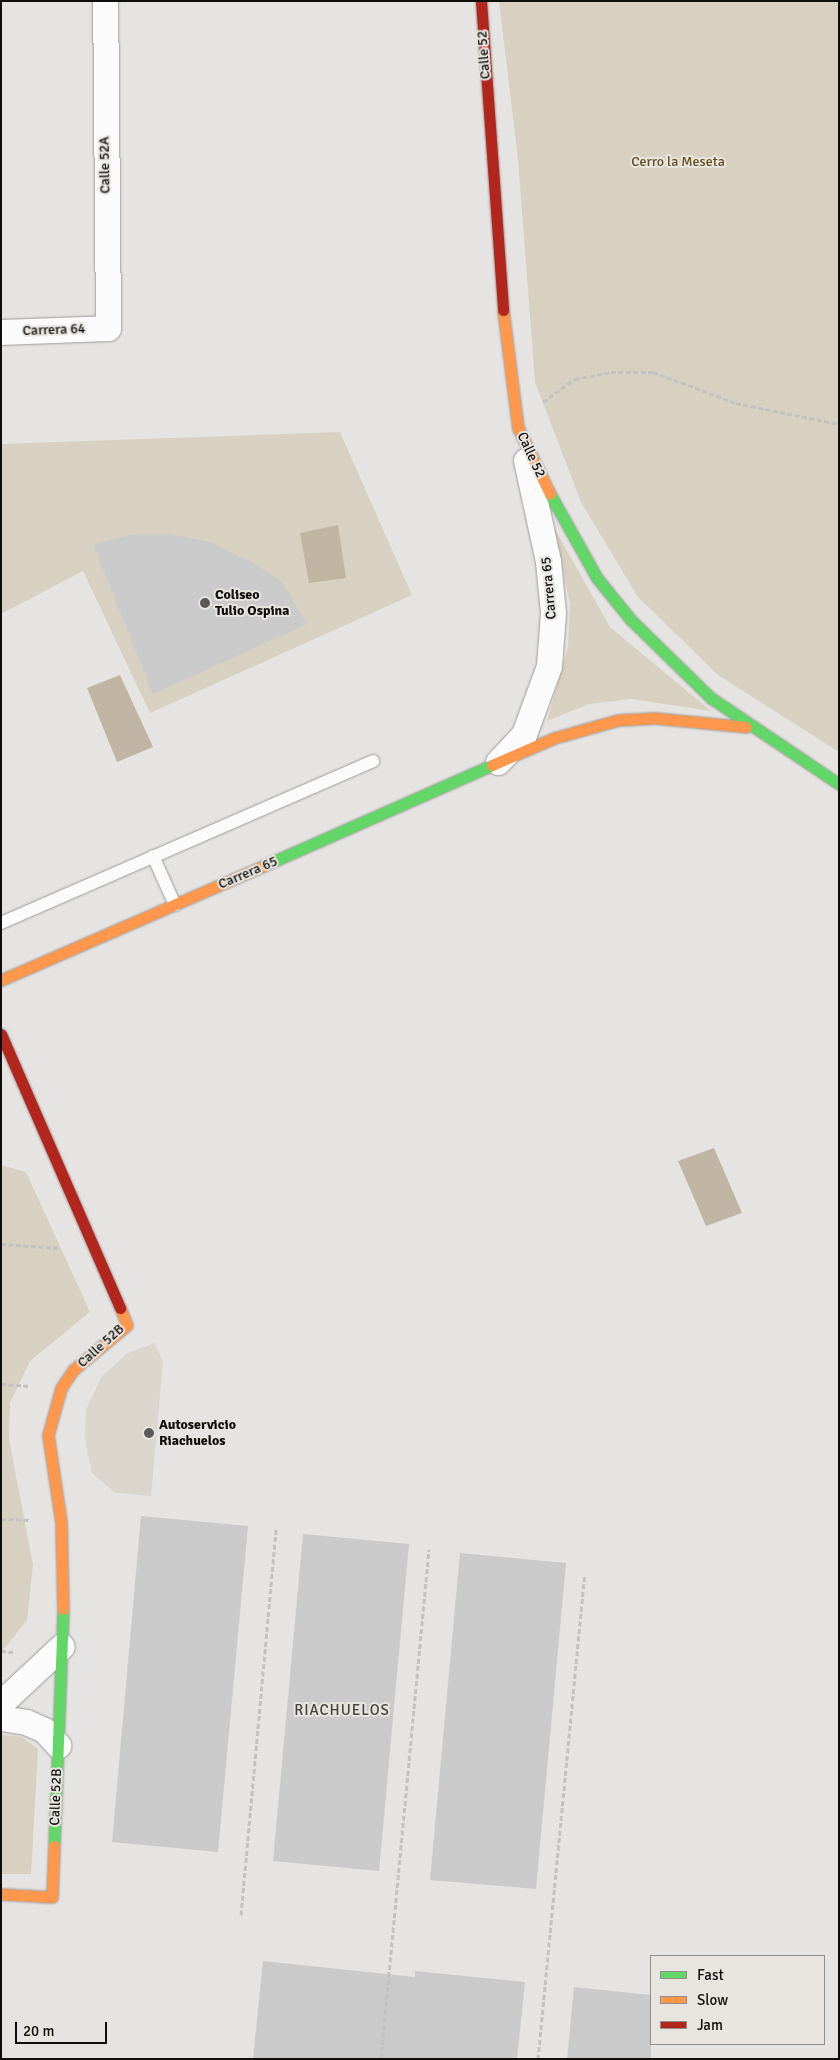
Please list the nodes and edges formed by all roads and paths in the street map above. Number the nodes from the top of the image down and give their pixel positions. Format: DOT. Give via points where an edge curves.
graph roads {
  1 [pos="104,1"];
  2 [pos="480,1"];
  3 [pos="108,328"];
  4 [pos="1,332"];
  5 [pos="839,424"];
  6 [pos="518,428"];
  7 [pos="750,727"];
  8 [pos="373,761"];
  9 [pos="495,765"];
  10 [pos="839,784"];
  11 [pos="153,856"];
  12 [pos="174,905"];
  13 [pos="1,923"];
  14 [pos="1,980"];
  15 [pos="1,1034"];
  16 [pos="1,1244"];
  17 [pos="95,1250"];
  18 [pos="276,1528"];
  19 [pos="429,1549"];
  20 [pos="585,1573"];
  21 [pos="62,1646"];
  22 [pos="1,1703"];
  23 [pos="1,1718"];
  24 [pos="58,1745"];
  25 [pos="1,1894"];
  26 [pos="241,1915"];
  27 [pos="381,2059"];
  28 [pos="538,2059"];
  1 -- 3 [label="street, Calle 52A"];
  2 -- 6 [label="street, Calle 52" via="506,352"];
  3 -- 4 [label="street, Carrera 64"];
  5 -- 6 [label="path" via="736,403 653,372 611,372 575,379 549,396"];
  6 -- 7 [label="street, Calle 52" via="561,517 597,578 672,664"];
  6 -- 9 [label="street, Carrera 65" via="542,524 554,613 550,666 537,707 524,734"];
  7 -- 9 [label="street, Carrera 65" via="655,718 618,720 554,738"];
  7 -- 10 [label="street, Calle 52"];
  8 -- 11 [label="lane"];
  9 -- 12 [label="street, Carrera 65"];
  11 -- 12 [label="lane"];
  11 -- 13 [label="lane"];
  12 -- 14 [label="street, Carrera 65"];
  15 -- 17 [label="street, Calle 52B"];
  16 -- 17 [label="path"];
  17 -- 21 [label="street, Calle 52B" via="127,1325 90,1352 74,1370 61,1388 53,1410 48,1435 63,1556"];
  18 -- 26 [label="path"];
  19 -- 27 [label="path"];
  20 -- 28 [label="path"];
  21 -- 22 [label="street"];
  21 -- 24 [label="street, Calle 52B"];
  23 -- 24 [label="street" via="35,1726"];
  24 -- 25 [label="street, Calle 52B" via="52,1897"];
}
